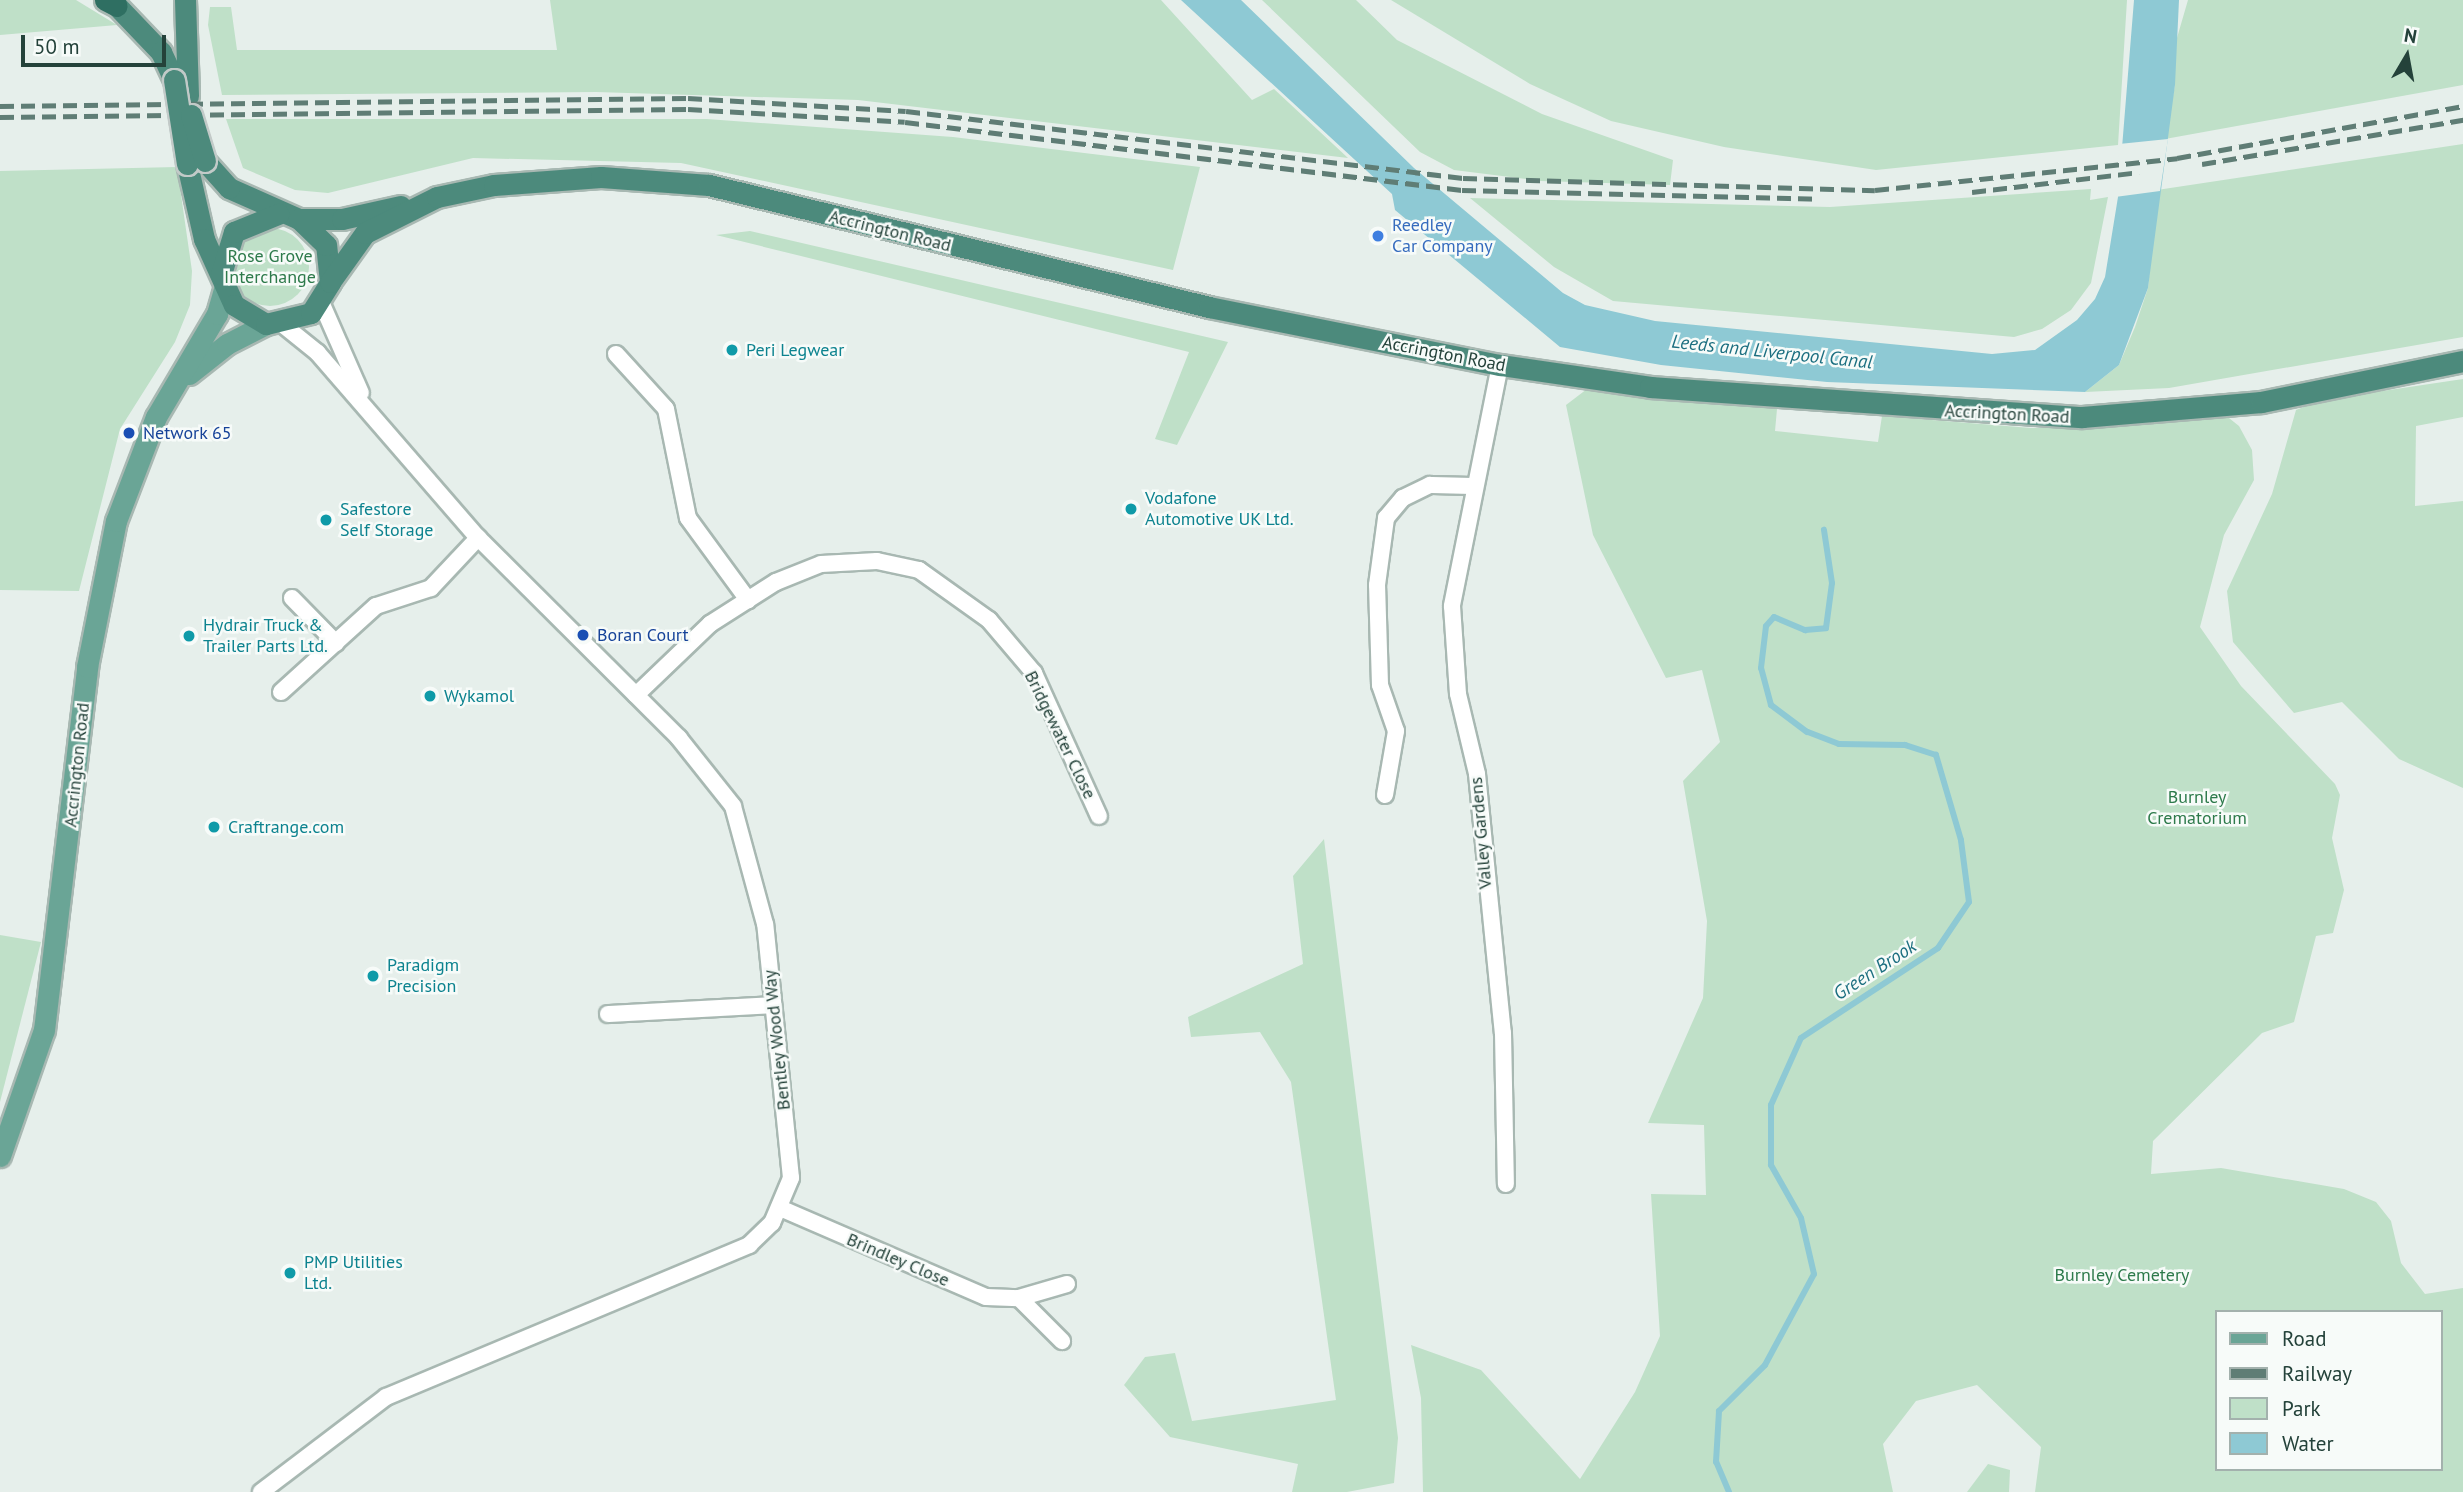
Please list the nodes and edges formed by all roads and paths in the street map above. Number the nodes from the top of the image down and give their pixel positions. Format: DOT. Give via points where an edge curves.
graph roads {
  1 [pos="174,0"];
  2 [pos="185,0"];
  3 [pos="111,3"];
  4 [pos="181,88"];
  5 [pos="196,162"];
  6 [pos="437,197"];
  7 [pos="290,216"];
  8 [pos="330,282"];
  9 [pos="223,283"];
  10 [pos="321,302"];
  11 [pos="274,324"];
  12 [pos="616,354"];
  13 [pos="2463,361"];
  14 [pos="1500,365"];
  15 [pos="180,382"];
  16 [pos="374,416"];
  17 [pos="1474,485"];
  18 [pos="478,538"];
  19 [pos="292,598"];
  20 [pos="748,600"];
  21 [pos="336,643"];
  22 [pos="281,692"];
  23 [pos="636,695"];
  24 [pos="1385,795"];
  25 [pos="1099,816"];
  26 [pos="772,1005"];
  27 [pos="608,1014"];
  28 [pos="0,1156"];
  29 [pos="1506,1184"];
  30 [pos="780,1208"];
  31 [pos="1067,1284"];
  32 [pos="1018,1298"];
  33 [pos="1062,1341"];
  34 [pos="261,1492"];
  1 -- 4 [label="highway"];
  2 -- 4 [label="highway"];
  3 -- 4 [label="highway" via="161,52"];
  4 -- 5 [label="highway, bridge"];
  5 -- 7 [label="highway" via="229,188"];
  5 -- 9 [label="highway" via="204,239"];
  6 -- 7 [label="highway, Accrington Road" via="342,219"];
  6 -- 8 [label="highway, Accrington Road" via="365,233"];
  6 -- 14 [label="highway, Accrington Road" via="547,179 709,185 1209,307"];
  7 -- 8 [label="highway" via="326,245"];
  7 -- 9 [label="highway" via="247,222 234,232"];
  8 -- 10 [label="highway"];
  9 -- 11 [label="highway" via="234,306"];
  9 -- 15 [label="main road, Accrington Road"];
  10 -- 11 [label="highway"];
  10 -- 16 [label="street, Bentley Wood Way"];
  11 -- 15 [label="main road, Accrington Road" via="227,344"];
  11 -- 16 [label="street, Bentley Wood Way"];
  12 -- 20 [label="street" via="666,409 688,518"];
  13 -- 14 [label="highway, Accrington Road" via="2261,402 2082,417 1779,399"];
  14 -- 17 [label="street, Valley Gardens"];
  15 -- 28 [label="main road, Accrington Road" via="141,450 106,563 44,1030"];
  16 -- 18 [label="street, Bentley Wood Way"];
  17 -- 24 [label="street" via="1430,485 1403,498 1385,518 1377,585 1380,685 1396,731"];
  17 -- 29 [label="street, Valley Gardens" via="1452,606 1458,694 1477,774 1503,1033"];
  18 -- 21 [label="street" via="431,588 376,606"];
  18 -- 23 [label="street, Bentley Wood Way"];
  19 -- 21 [label="street"];
  20 -- 23 [label="street, Bridgewater Close" via="710,624"];
  20 -- 25 [label="street, Bridgewater Close" via="821,564 877,561 919,570 989,620 1034,673"];
  21 -- 22 [label="street"];
  23 -- 26 [label="street, Bentley Wood Way" via="733,806 765,924"];
  26 -- 27 [label="street"];
  26 -- 30 [label="street, Bentley Wood Way" via="791,1178"];
  30 -- 32 [label="street, Brindley Close" via="986,1297"];
  30 -- 34 [label="street, Bentley Wood Way" via="749,1245 386,1397"];
  31 -- 32 [label="street, Brindley Close"];
  32 -- 33 [label="street"];
}
